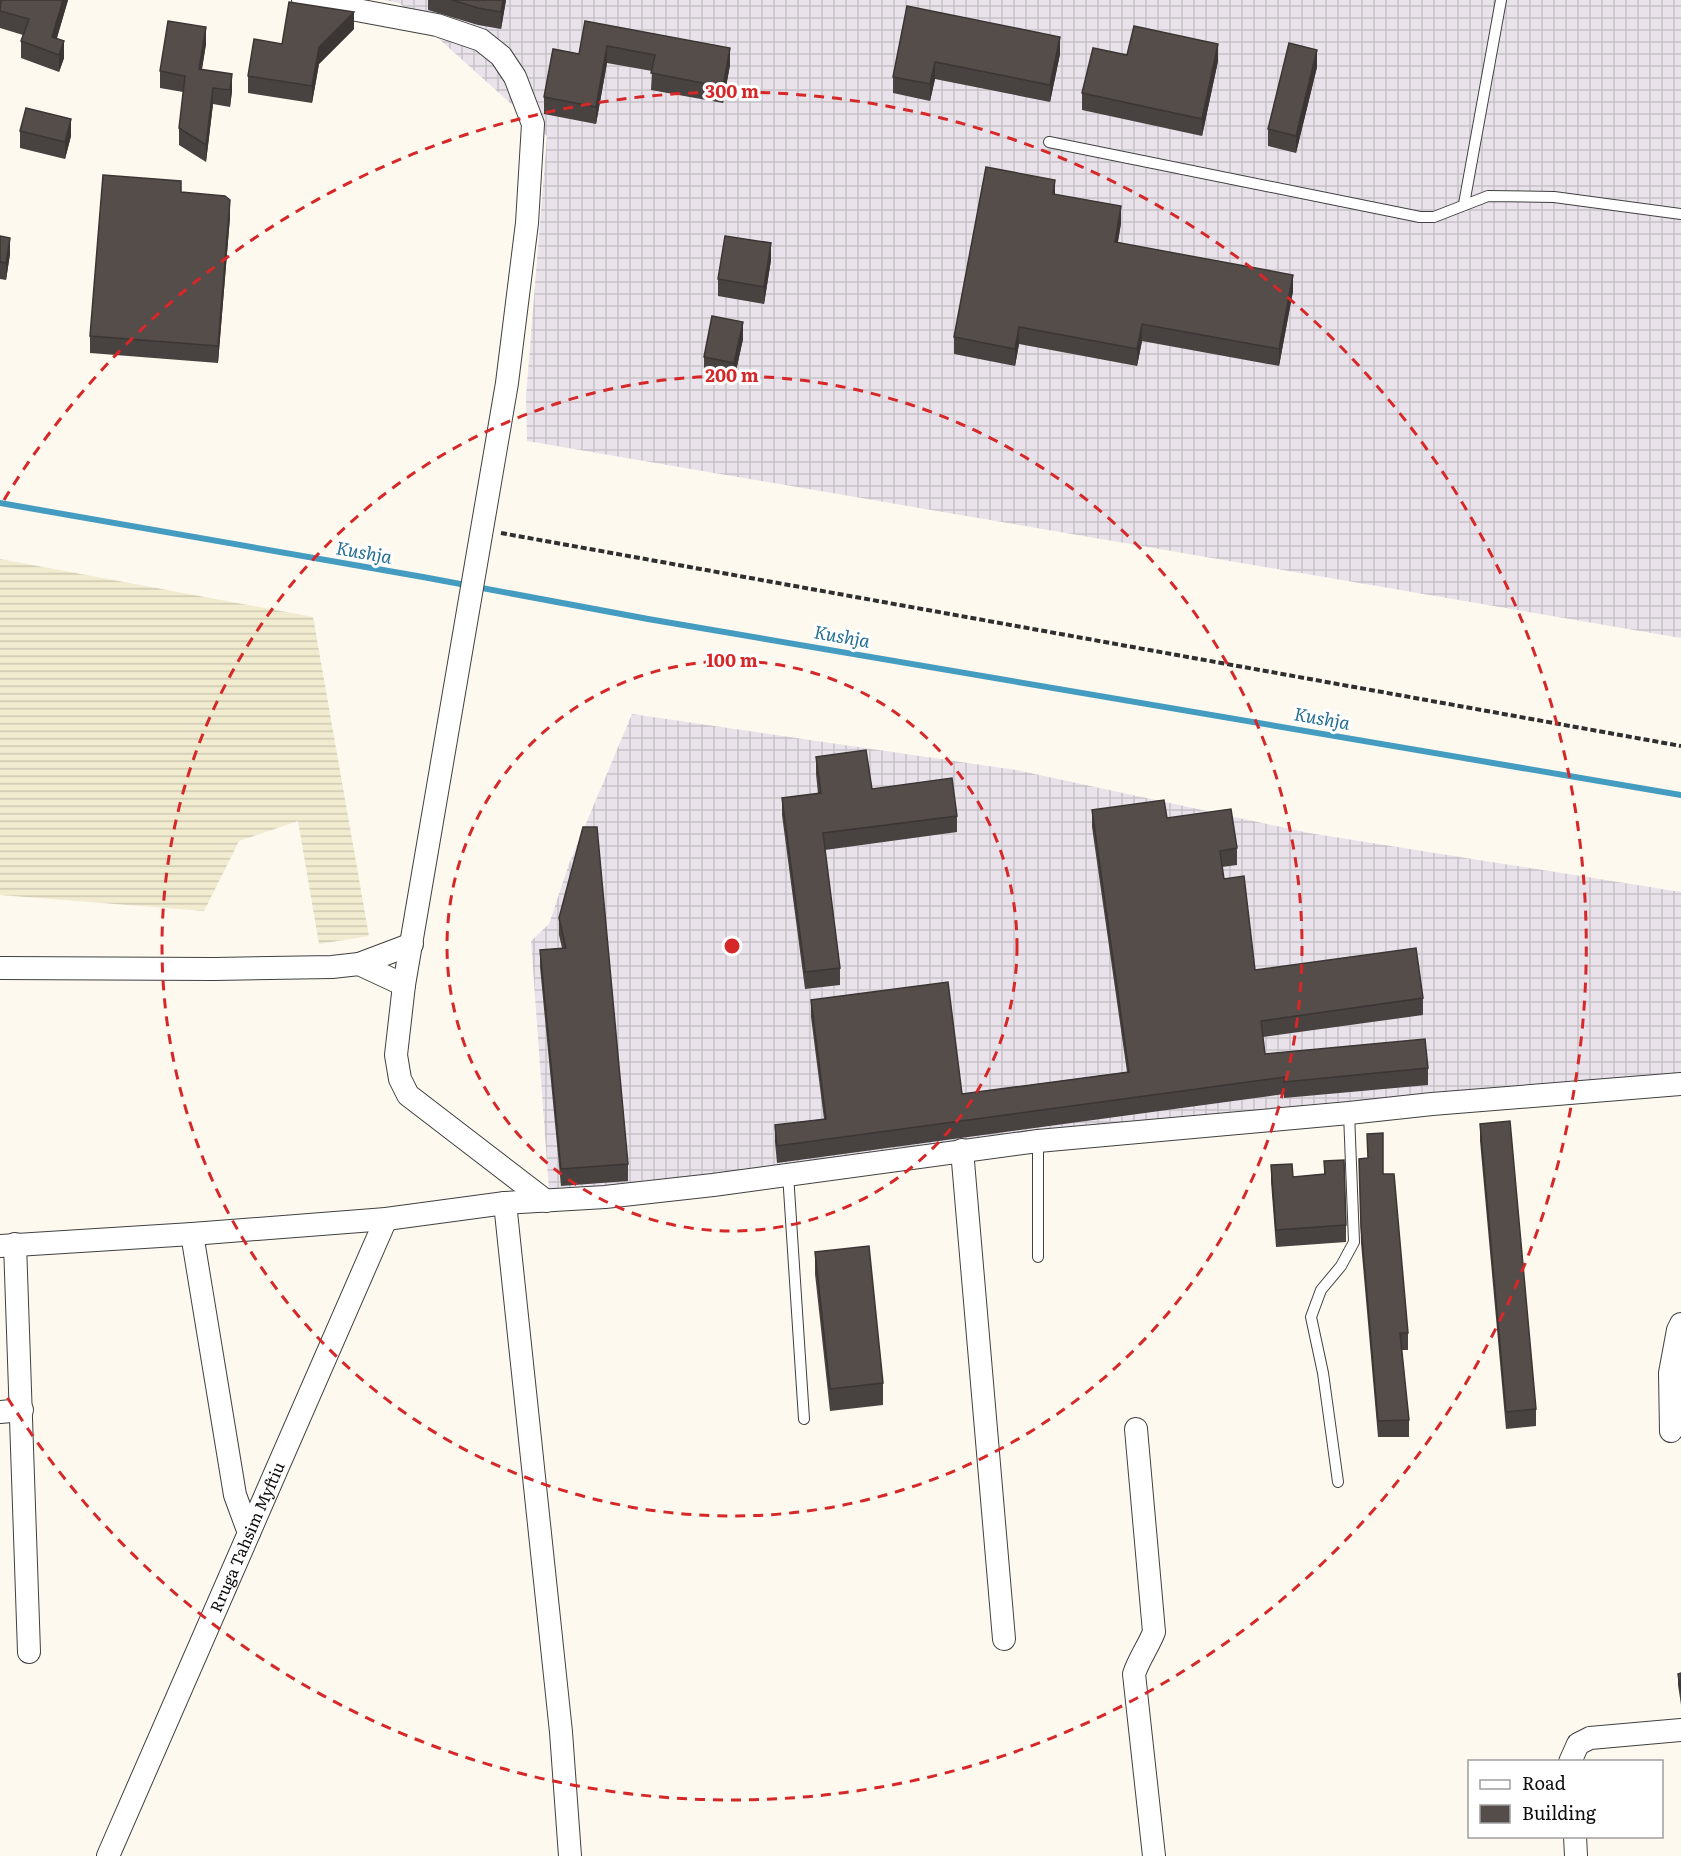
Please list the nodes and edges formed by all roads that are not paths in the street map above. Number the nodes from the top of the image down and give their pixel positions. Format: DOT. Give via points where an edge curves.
graph roads {
  1 [pos="303,0"];
  2 [pos="1500,0"];
  3 [pos="1049,142"];
  4 [pos="1464,204"];
  5 [pos="1681,214"];
  6 [pos="412,944"];
  7 [pos="359,964"];
  8 [pos="0,968"];
  9 [pos="404,985"];
  10 [pos="1681,1084"];
  11 [pos="1349,1113"];
  12 [pos="1038,1141"];
  13 [pos="962,1150"];
  14 [pos="788,1174"];
  15 [pos="546,1200"];
  16 [pos="505,1203"];
  17 [pos="386,1219"];
  18 [pos="192,1234"];
  19 [pos="8,1245"];
  20 [pos="1038,1257"];
  21 [pos="1681,1324"];
  22 [pos="11,1411"];
  23 [pos="804,1419"];
  24 [pos="1136,1429"];
  25 [pos="1671,1431"];
  26 [pos="1338,1482"];
  27 [pos="249,1533"];
  28 [pos="1004,1639"];
  29 [pos="29,1652"];
  30 [pos="1681,1730"];
  31 [pos="1570,1760"];
  32 [pos="1575,1838"];
  33 [pos="108,1856"];
  34 [pos="570,1856"];
  35 [pos="1155,1856"];
  36 [pos="1576,1856"];
  1 -- 6 [label="street" via="437,25 481,40 501,56 515,77 532,124 527,223 512,349"];
  2 -- 4 [label="lane"];
  3 -- 4 [label="lane" via="1420,217 1434,217"];
  4 -- 5 [label="lane" via="1488,196 1554,197"];
  6 -- 7 [label="street"];
  6 -- 9 [label="street"];
  7 -- 8 [label="street" via="332,968"];
  7 -- 9 [label="street"];
  9 -- 15 [label="street" via="396,1055 400,1079 408,1095"];
  10 -- 11 [label="street"];
  11 -- 12 [label="street"];
  11 -- 26 [label="lane" via="1354,1242 1321,1290 1311,1317"];
  12 -- 13 [label="street"];
  12 -- 20 [label="lane"];
  13 -- 14 [label="street"];
  13 -- 28 [label="street"];
  14 -- 15 [label="street" via="605,1197"];
  14 -- 23 [label="lane"];
  15 -- 16 [label="street"];
  16 -- 17 [label="street"];
  16 -- 34 [label="street" via="561,1732"];
  17 -- 18 [label="street"];
  17 -- 27 [label="street, Rruga Tahsim Myftiu"];
  18 -- 19 [label="street"];
  18 -- 27 [label="street" via="235,1495"];
  19 -- 22 [label="street"];
  21 -- 25 [label="street" via="1670,1373"];
  22 -- 29 [label="street"];
  24 -- 35 [label="street" via="1154,1632 1134,1674"];
  27 -- 33 [label="street, Rruga Tahsim Myftiu"];
  30 -- 31 [label="street" via="1590,1738 1578,1744"];
  32 -- 36 [label="street"];
}
